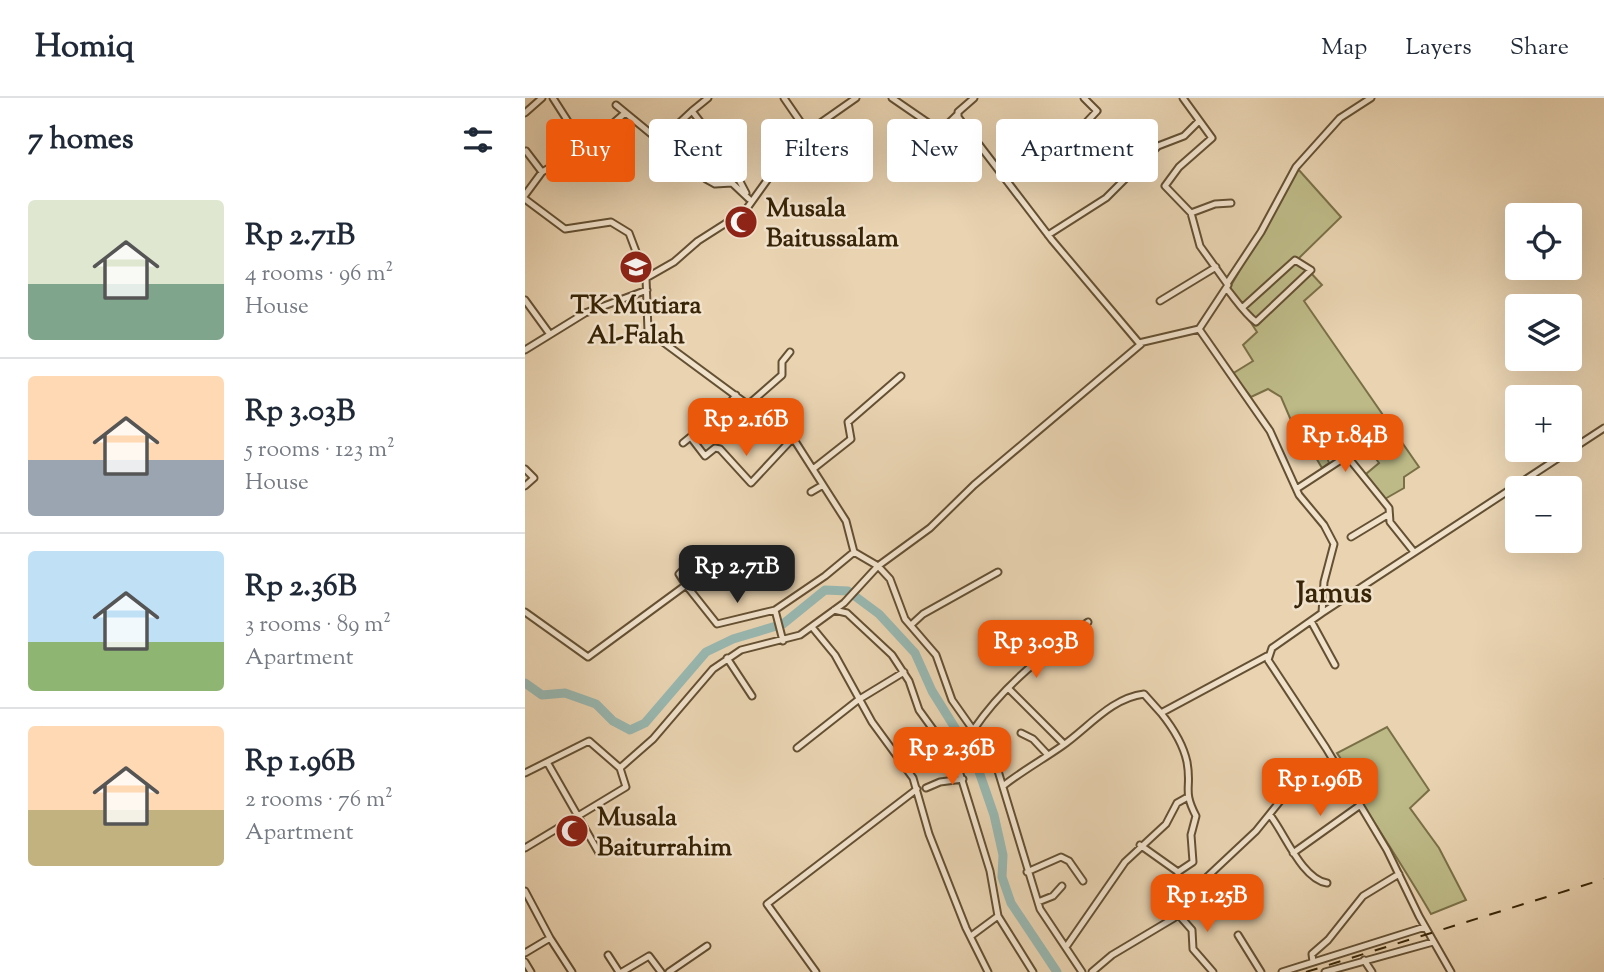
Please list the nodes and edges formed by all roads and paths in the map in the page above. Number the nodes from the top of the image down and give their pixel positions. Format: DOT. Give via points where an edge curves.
graph roads {
  1 [pos="542,98"];
  2 [pos="552,98"];
  3 [pos="708,98"];
  4 [pos="784,98"];
  5 [pos="856,98"];
  6 [pos="892,98"];
  7 [pos="974,98"];
  8 [pos="1084,98"];
  9 [pos="1183,98"];
  10 [pos="1371,98"];
  11 [pos="616,105"];
  12 [pos="692,111"];
  13 [pos="525,113"];
  14 [pos="625,113"];
  15 [pos="957,115"];
  16 [pos="566,119"];
  17 [pos="618,119"];
  18 [pos="683,119"];
  19 [pos="798,119"];
  20 [pos="823,119"];
  21 [pos="923,119"];
  22 [pos="953,119"];
  23 [pos="1089,119"];
  24 [pos="1199,121"];
  25 [pos="649,131"];
  26 [pos="1158,146"];
  27 [pos="526,151"];
  28 [pos="546,170"];
  29 [pos="542,172"];
  30 [pos="711,182"];
  31 [pos="764,182"];
  32 [pos="1122,182"];
  33 [pos="525,197"];
  34 [pos="750,201"];
  35 [pos="1231,203"];
  36 [pos="1191,213"];
  37 [pos="1048,235"];
  38 [pos="1216,267"];
  39 [pos="646,278"];
  40 [pos="1228,282"];
  41 [pos="1227,289"];
  42 [pos="647,290"];
  43 [pos="525,300"];
  44 [pos="1160,300"];
  45 [pos="1242,308"];
  46 [pos="1199,329"];
  47 [pos="549,332"];
  48 [pos="1141,344"];
  49 [pos="525,350"];
  50 [pos="790,352"];
  51 [pos="901,376"];
  52 [pos="736,395"];
  53 [pos="749,404"];
  54 [pos="1604,428"];
  55 [pos="793,438"];
  56 [pos="692,439"];
  57 [pos="683,443"];
  58 [pos="525,469"];
  59 [pos="813,469"];
  60 [pos="823,485"];
  61 [pos="525,486"];
  62 [pos="1298,488"];
  63 [pos="811,492"];
  64 [pos="1389,513"];
  65 [pos="1351,537"];
  66 [pos="702,550"];
  67 [pos="854,552"];
  68 [pos="1414,552"];
  69 [pos="878,566"];
  70 [pos="998,572"];
  71 [pos="686,585"];
  72 [pos="834,610"];
  73 [pos="525,612"];
  74 [pos="775,612"];
  75 [pos="1322,613"];
  76 [pos="1311,621"];
  77 [pos="1088,622"];
  78 [pos="911,625"];
  79 [pos="812,626"];
  80 [pos="782,639"];
  81 [pos="1267,656"];
  82 [pos="727,658"];
  83 [pos="1335,665"];
  84 [pos="904,672"];
  85 [pos="1009,688"];
  86 [pos="753,696"];
  87 [pos="858,700"];
  88 [pos="1161,713"];
  89 [pos="974,729"];
  90 [pos="1021,733"];
  91 [pos="1064,744"];
  92 [pos="797,748"];
  93 [pos="1048,755"];
  94 [pos="1333,761"];
  95 [pos="547,762"];
  96 [pos="620,768"];
  97 [pos="525,773"];
  98 [pos="963,779"];
  99 [pos="1003,786"];
  100 [pos="926,788"];
  101 [pos="917,789"];
  102 [pos="1187,798"];
  103 [pos="1359,806"];
  104 [pos="1270,815"];
  105 [pos="579,816"];
  106 [pos="1140,845"];
  107 [pos="525,848"];
  108 [pos="599,853"];
  109 [pos="1293,853"];
  110 [pos="1027,872"];
  111 [pos="1178,872"];
  112 [pos="1399,874"];
  113 [pos="1083,881"];
  114 [pos="1327,883"];
  115 [pos="1062,886"];
  116 [pos="1213,888"];
  117 [pos="525,891"];
  118 [pos="1038,902"];
  119 [pos="1232,911"];
  120 [pos="1179,915"];
  121 [pos="998,916"];
  122 [pos="1425,927"];
  123 [pos="1238,935"];
  124 [pos="971,936"];
  125 [pos="550,938"];
  126 [pos="1433,942"];
  127 [pos="707,946"];
  128 [pos="1066,947"];
  129 [pos="525,953"];
  130 [pos="608,955"];
  131 [pos="1364,960"];
  132 [pos="525,962"];
  133 [pos="1313,962"];
  134 [pos="1346,969"];
  135 [pos="531,972"];
  136 [pos="572,972"];
  137 [pos="620,972"];
  138 [pos="661,972"];
  139 [pos="669,972"];
  140 [pos="816,972"];
  141 [pos="988,972"];
  142 [pos="1033,972"];
  143 [pos="1082,972"];
  144 [pos="1092,972"];
  145 [pos="1213,972"];
  146 [pos="1261,972"];
  147 [pos="1283,972"];
  148 [pos="1325,972"];
  149 [pos="1372,972"];
  150 [pos="1451,972"];
  1 -- 13 [label="street"];
  2 -- 16 [label="street"];
  3 -- 12 [label="street"];
  4 -- 19 [label="street"];
  5 -- 20 [label="street"];
  6 -- 21 [label="street"];
  7 -- 15 [label="street"];
  8 -- 23 [label="street" via="1097,111"];
  9 -- 24 [label="street"];
  10 -- 40 [label="street" via="1340,118 1296,167"];
  11 -- 14 [label="street"];
  12 -- 18 [label="street"];
  12 -- 34 [label="street" via="727,157"];
  14 -- 17 [label="street"];
  14 -- 25 [label="street"];
  15 -- 22 [label="street"];
  15 -- 37 [label="street"];
  24 -- 26 [label="street" via="1184,136"];
  24 -- 36 [label="street" via="1212,141 1179,167 1165,186"];
  27 -- 29 [label="street"];
  28 -- 29 [label="street"];
  29 -- 33 [label="street"];
  30 -- 34 [label="street" via="732,183"];
  31 -- 34 [label="street"];
  32 -- 37 [label="street" via="1106,198"];
  33 -- 39 [label="street" via="565,229 618,224 629,233"];
  34 -- 39 [label="street" via="745,211"];
  35 -- 36 [label="street"];
  36 -- 38 [label="street" via="1200,246"];
  37 -- 48 [label="street"];
  38 -- 40 [label="street"];
  38 -- 44 [label="street"];
  39 -- 42 [label="street"];
  40 -- 41 [label="street"];
  41 -- 45 [label="street"];
  41 -- 46 [label="street"];
  42 -- 47 [label="street"];
  42 -- 52 [label="street" via="647,326 652,336"];
  43 -- 47 [label="street"];
  45 -- 45 [label="street" via="1258,322 1311,270 1295,260"];
  46 -- 48 [label="street"];
  46 -- 62 [label="street" via="1270,431"];
  47 -- 49 [label="street"];
  48 -- 69 [label="street" via="930,528"];
  50 -- 53 [label="street" via="782,362 782,375"];
  51 -- 59 [label="street" via="848,422 851,439"];
  52 -- 53 [label="street"];
  52 -- 56 [label="street"];
  53 -- 55 [label="street"];
  54 -- 68 [label="street"];
  55 -- 56 [label="street" via="752,483 720,449 705,456"];
  55 -- 59 [label="street"];
  56 -- 57 [label="street"];
  58 -- 61 [label="street" via="534,478"];
  59 -- 60 [label="street"];
  60 -- 63 [label="street"];
  60 -- 67 [label="street" via="846,521"];
  62 -- 64 [label="street" via="1347,456"];
  62 -- 75 [label="street" via="1333,544"];
  64 -- 65 [label="street"];
  64 -- 68 [label="street" via="1393,526"];
  66 -- 71 [label="street" via="679,574"];
  67 -- 69 [label="street"];
  67 -- 74 [label="street"];
  68 -- 75 [label="street"];
  69 -- 72 [label="street"];
  69 -- 78 [label="street" via="890,579"];
  70 -- 78 [label="street"];
  71 -- 73 [label="street" via="588,657"];
  71 -- 74 [label="street" via="717,624"];
  72 -- 79 [label="street"];
  72 -- 84 [label="street" via="858,621"];
  74 -- 80 [label="street"];
  75 -- 76 [label="street"];
  76 -- 81 [label="street" via="1293,630"];
  76 -- 83 [label="street"];
  77 -- 85 [label="street"];
  78 -- 89 [label="street" via="936,655 952,700"];
  79 -- 80 [label="street"];
  79 -- 87 [label="street" via="835,655"];
  80 -- 82 [label="street"];
  81 -- 88 [label="street"];
  81 -- 94 [label="street"];
  82 -- 86 [label="street"];
  82 -- 96 [label="street"];
  84 -- 87 [label="street"];
  84 -- 98 [label="street" via="919,710 956,761"];
  85 -- 89 [label="street"];
  85 -- 91 [label="street"];
  87 -- 92 [label="street"];
  87 -- 101 [label="street" via="910,772"];
  88 -- 91 [label="street" via="1144,694 1129,698 1111,706"];
  88 -- 102 [label="street" via="1182,744 1189,780"];
  89 -- 99 [label="street" via="989,750"];
  90 -- 93 [label="street"];
  91 -- 93 [label="street"];
  93 -- 99 [label="street"];
  94 -- 103 [label="street"];
  94 -- 104 [label="street" via="1281,800"];
  95 -- 96 [label="street" via="589,741"];
  95 -- 97 [label="street"];
  95 -- 105 [label="street"];
  96 -- 105 [label="street" via="625,790"];
  98 -- 100 [label="street"];
  98 -- 121 [label="street" via="991,871"];
  99 -- 110 [label="street"];
  101 -- 124 [label="street" via="929,834"];
  101 -- 140 [label="street" via="767,904"];
  102 -- 106 [label="street" via="1177,803 1166,824"];
  102 -- 111 [label="street" via="1196,816 1191,835 1193,859"];
  103 -- 109 [label="street"];
  103 -- 112 [label="street"];
  104 -- 109 [label="street"];
  104 -- 116 [label="street" via="1207,877"];
  105 -- 107 [label="street"];
  105 -- 108 [label="street"];
  106 -- 111 [label="street"];
  106 -- 128 [label="street" via="1109,881"];
  109 -- 114 [label="street" via="1298,863"];
  110 -- 113 [label="street" via="1061,857"];
  110 -- 118 [label="street"];
  111 -- 120 [label="street"];
  112 -- 122 [label="street"];
  112 -- 133 [label="street" via="1357,901 1312,954"];
  115 -- 118 [label="street"];
  116 -- 119 [label="street"];
  116 -- 120 [label="street"];
  117 -- 125 [label="street"];
  118 -- 128 [label="street"];
  120 -- 144 [label="street"];
  120 -- 145 [label="street" via="1192,930 1193,949"];
  121 -- 124 [label="street"];
  121 -- 142 [label="street"];
  122 -- 126 [label="street"];
  122 -- 133 [label="street"];
  123 -- 146 [label="street"];
  124 -- 141 [label="street"];
  125 -- 129 [label="street"];
  125 -- 136 [label="street"];
  126 -- 131 [label="street"];
  126 -- 150 [label="street"];
  127 -- 139 [label="street"];
  128 -- 143 [label="street"];
  130 -- 137 [label="street"];
  131 -- 134 [label="street"];
  131 -- 149 [label="street"];
  132 -- 135 [label="street"];
  133 -- 147 [label="street"];
  134 -- 148 [label="street"];
  137 -- 138 [label="street" via="649,956"];
}
